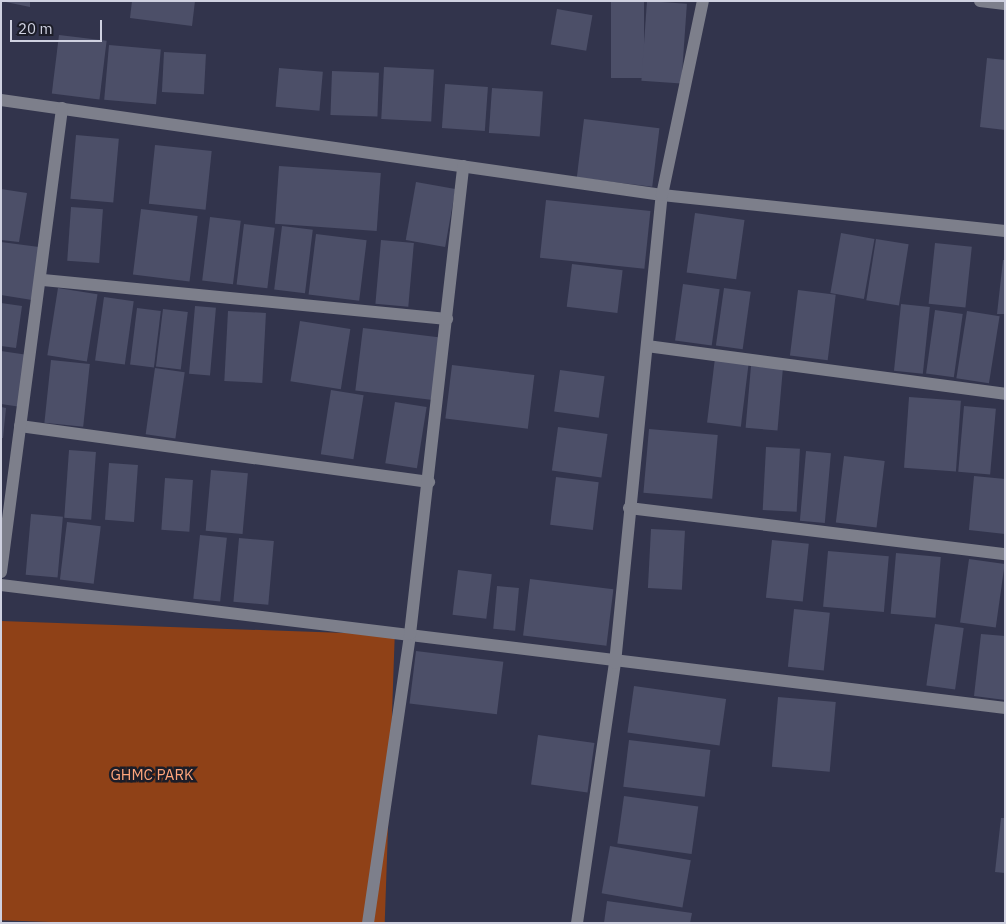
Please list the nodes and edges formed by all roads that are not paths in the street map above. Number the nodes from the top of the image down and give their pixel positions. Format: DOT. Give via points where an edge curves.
graph roads {
  1 [pos="703,1"];
  2 [pos="980,1"];
  3 [pos="1005,4"];
  4 [pos="1,100"];
  5 [pos="62,108"];
  6 [pos="464,166"];
  7 [pos="662,195"];
  8 [pos="1005,231"];
  9 [pos="43,280"];
  10 [pos="448,319"];
  11 [pos="648,346"];
  12 [pos="1005,394"];
  13 [pos="20,426"];
  14 [pos="429,482"];
  15 [pos="628,508"];
  16 [pos="1005,554"];
  17 [pos="1,572"];
  18 [pos="1,585"];
  19 [pos="410,634"];
  20 [pos="615,663"];
  21 [pos="1005,708"];
  22 [pos="368,923"];
  23 [pos="577,923"];
  1 -- 7 [label="street"];
  2 -- 3 [label="street"];
  4 -- 5 [label="street"];
  5 -- 6 [label="street"];
  5 -- 9 [label="street"];
  6 -- 7 [label="street"];
  6 -- 10 [label="street"];
  7 -- 8 [label="street"];
  7 -- 11 [label="street"];
  9 -- 10 [label="street"];
  9 -- 13 [label="street"];
  10 -- 14 [label="street"];
  11 -- 12 [label="street"];
  11 -- 15 [label="street"];
  13 -- 14 [label="street"];
  13 -- 17 [label="street"];
  14 -- 19 [label="street"];
  15 -- 16 [label="street"];
  15 -- 20 [label="street"];
  18 -- 19 [label="street"];
  19 -- 20 [label="street"];
  19 -- 22 [label="street"];
  20 -- 21 [label="street"];
  20 -- 23 [label="street"];
}
